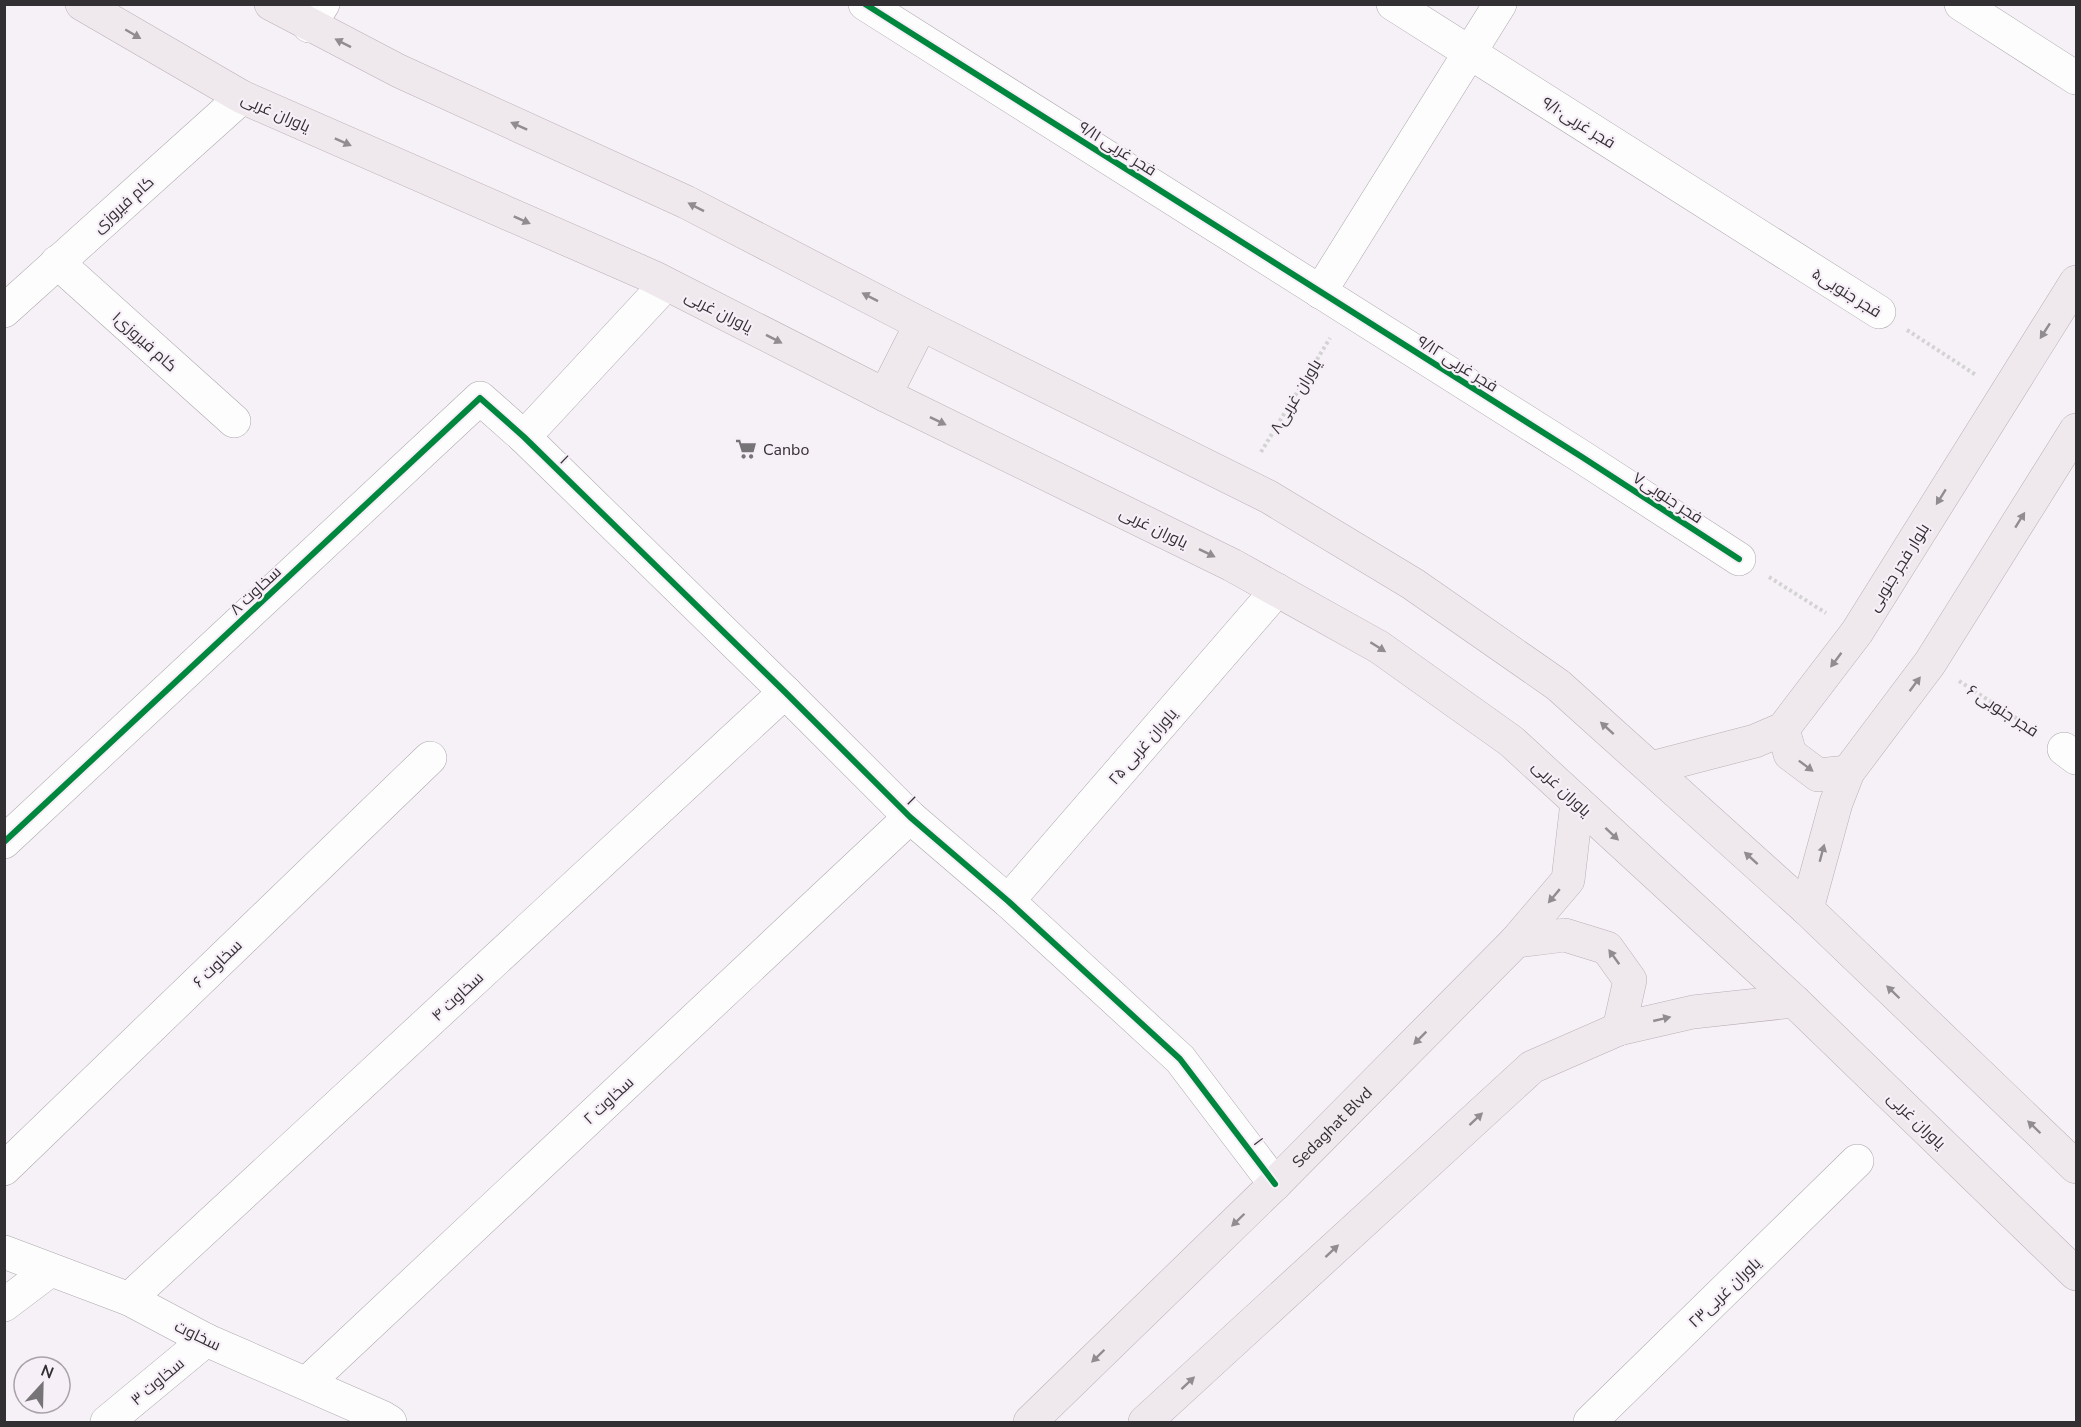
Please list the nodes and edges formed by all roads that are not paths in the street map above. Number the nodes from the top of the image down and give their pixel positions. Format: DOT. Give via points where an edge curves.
graph roads {
  1 [pos="82,4"];
  2 [pos="271,4"];
  3 [pos="864,4"];
  4 [pos="1393,4"];
  5 [pos="1500,4"];
  6 [pos="1961,4"];
  7 [pos="316,15"];
  8 [pos="1470,53"];
  9 [pos="2076,78"];
  10 [pos="242,97"];
  11 [pos="1688,191"];
  12 [pos="57,262"];
  13 [pos="2076,282"];
  14 [pos="666,284"];
  15 [pos="1320,292"];
  16 [pos="4,311"];
  17 [pos="1879,312"];
  18 [pos="921,324"];
  19 [pos="885,395"];
  20 [pos="234,421"];
  21 [pos="2076,430"];
  22 [pos="524,437"];
  23 [pos="1582,457"];
  24 [pos="1739,559"];
  25 [pos="1277,590"];
  26 [pos="785,692"];
  27 [pos="1783,729"];
  28 [pos="430,758"];
  29 [pos="1652,768"];
  30 [pos="1848,772"];
  31 [pos="1577,802"];
  32 [pos="910,817"];
  33 [pos="4,842"];
  34 [pos="1008,901"];
  35 [pos="1807,909"];
  36 [pos="1516,941"];
  37 [pos="1794,1000"];
  38 [pos="1619,1029"];
  39 [pos="1857,1161"];
  40 [pos="2076,1167"];
  41 [pos="4,1169"];
  42 [pos="1275,1184"];
  43 [pos="4,1252"];
  44 [pos="49,1270"];
  45 [pos="2076,1274"];
  46 [pos="129,1299"];
  47 [pos="4,1305"];
  48 [pos="206,1340"];
  49 [pos="307,1383"];
  50 [pos="107,1422"];
  51 [pos="390,1422"];
  52 [pos="1030,1422"];
  53 [pos="1145,1422"];
  54 [pos="1590,1422"];
  1 -- 10 [label="main road, یاوران غربی, one-way"];
  2 -- 7 [label="main road"];
  3 -- 15 [label="street, ۹/۱۱ فجر غربی"];
  4 -- 8 [label="street, فجر غربی۹/۱۰"];
  5 -- 8 [label="street"];
  6 -- 9 [label="street"];
  18 -- 7 [label="main road, one-way" via="686,202 399,71"];
  8 -- 11 [label="street, فجر غربی۹/۱۰"];
  8 -- 15 [label="street"];
  10 -- 12 [label="street, کام فیروزی"];
  10 -- 14 [label="main road, یاوران غربی, one-way"];
  11 -- 17 [label="street, فجر جنوبی۵"];
  12 -- 16 [label="street, کام فیروزی"];
  12 -- 20 [label="street, کام فیروزی۱"];
  13 -- 27 [label="main road, بلوار فجر جنوبی, one-way" via="1857,632"];
  14 -- 19 [label="main road, یاوران غربی, one-way"];
  14 -- 22 [label="street"];
  15 -- 23 [label="street, ۹/۱۲ فجر غربی"];
  18 -- 19 [label="main road"];
  29 -- 18 [label="main road, one-way" via="1558,685 1413,584 1269,497"];
  19 -- 25 [label="main road, یاوران غربی, one-way"];
  30 -- 21 [label="main road, one-way" via="1930,663"];
  22 -- 26 [label="street, ۱"];
  22 -- 33 [label="street, سخاوت ۸" via="480,398"];
  23 -- 24 [label="street, فجر جنوبی۷"];
  25 -- 31 [label="main road, یاوران غربی, one-way" via="1379,647 1511,741"];
  25 -- 34 [label="street, یاوران غربی ۲۵"];
  26 -- 32 [label="street, ۱"];
  26 -- 46 [label="street, سخاوت ۴"];
  27 -- 29 [label="main road, بلوار فجر جنوبی" via="1755,741"];
  27 -- 30 [label="main road, one-way" via="1790,754 1818,775"];
  28 -- 41 [label="street, سخاوت ۶"];
  35 -- 29 [label="main road, one-way"];
  35 -- 30 [label="main road, one-way"];
  31 -- 36 [label="main road, Sedaghat Blvd, one-way" via="1568,880"];
  31 -- 37 [label="main road, یاوران غربی, one-way"];
  32 -- 34 [label="street, ۱"];
  32 -- 49 [label="street, سخاوت ۲"];
  34 -- 42 [label="street, ۱" via="1180,1059"];
  40 -- 35 [label="main road, one-way"];
  38 -- 36 [label="main road, one-way" via="1630,980 1607,948 1564,935"];
  36 -- 42 [label="main road, Sedaghat Blvd, one-way"];
  38 -- 37 [label="main road, one-way" via="1693,1012"];
  37 -- 45 [label="main road, یاوران غربی"];
  53 -- 38 [label="main road, one-way" via="1532,1068"];
  39 -- 54 [label="street, یاوران غربی۲۳"];
  42 -- 52 [label="main road, Sedaghat Blvd, one-way"];
  43 -- 44 [label="street, سخاوت"];
  44 -- 46 [label="street, سخاوت"];
  44 -- 47 [label="street"];
  46 -- 48 [label="street, سخاوت"];
  48 -- 49 [label="street, سخاوت"];
  48 -- 50 [label="street, سخاوت ۳"];
  49 -- 51 [label="street, سخاوت"];
}
